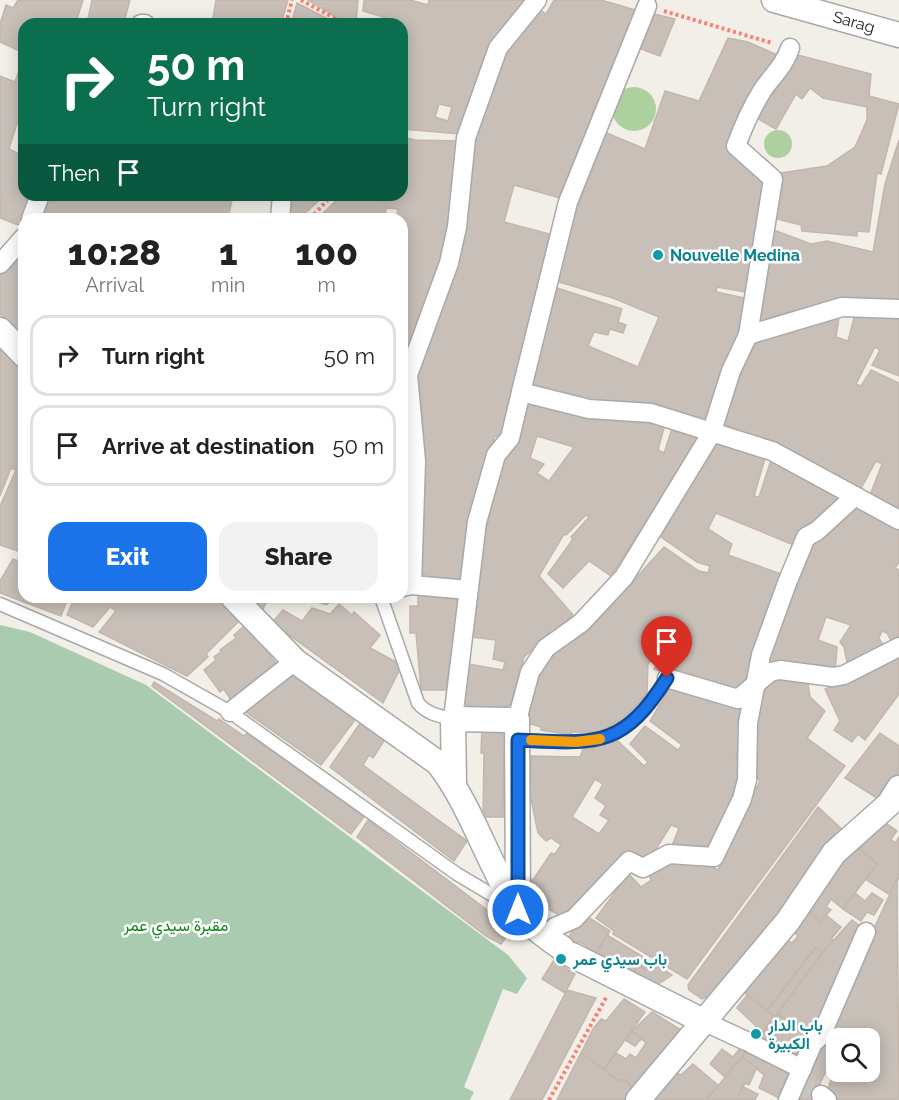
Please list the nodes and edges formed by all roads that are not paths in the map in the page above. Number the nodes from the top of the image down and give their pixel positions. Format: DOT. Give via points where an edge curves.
graph roads {
  1 [pos="537,0"];
  2 [pos="774,0"];
  3 [pos="647,6"];
  4 [pos="899,35"];
  5 [pos="790,48"];
  6 [pos="18,244"];
  7 [pos="0,264"];
  8 [pos="899,309"];
  9 [pos="0,330"];
  10 [pos="748,335"];
  11 [pos="18,349"];
  12 [pos="408,375"];
  13 [pos="408,375"];
  14 [pos="521,392"];
  15 [pos="711,434"];
  16 [pos="855,496"];
  17 [pos="899,520"];
  18 [pos="408,572"];
  19 [pos="408,586"];
  20 [pos="468,590"];
  21 [pos="238,603"];
  22 [pos="383,603"];
  23 [pos="0,604"];
  24 [pos="899,647"];
  25 [pos="295,661"];
  26 [pos="667,678"];
  27 [pos="756,685"];
  28 [pos="230,712"];
  29 [pos="453,719"];
  30 [pos="517,730"];
  31 [pos="454,783"];
  32 [pos="899,788"];
  33 [pos="518,910"];
  34 [pos="866,932"];
  35 [pos="560,947"];
  36 [pos="703,1021"];
  37 [pos="802,1069"];
  38 [pos="638,1100"];
  39 [pos="788,1100"];
  1 -- 13 [label="street" via="498,48 466,138 450,263"];
  2 -- 4 [label="street, Sarag"];
  3 -- 14 [label="street" via="568,202"];
  5 -- 10 [label="street" via="745,120 735,146 773,180"];
  6 -- 7 [label="street"];
  8 -- 10 [label="street" via="842,307"];
  9 -- 11 [label="street"];
  10 -- 15 [label="street" via="731,370"];
  12 -- 18 [label="street" via="416,461"];
  14 -- 15 [label="street" via="589,410 651,413"];
  14 -- 20 [label="street" via="510,438 496,455 477,522"];
  15 -- 16 [label="street" via="772,450"];
  15 -- 30 [label="street" via="624,577 581,623 546,648 530,672"];
  16 -- 17 [label="street"];
  16 -- 27 [label="street" via="806,537 761,655"];
  19 -- 20 [label="street"];
  20 -- 29 [label="street"];
  21 -- 25 [label="street"];
  22 -- 29 [label="lane" via="418,703 432,714"];
  23 -- 28 [label="lane" via="163,674"];
  24 -- 27 [label="street" via="844,675 780,670 770,672"];
  25 -- 28 [label="street"];
  25 -- 31 [label="street" via="438,763"];
  26 -- 27 [label="street" via="732,699 744,696"];
  26 -- 30 [label="lane" via="640,714 612,736 576,742"];
  27 -- 35 [label="street" via="748,723 747,780 714,857 669,854 643,868 628,861 574,919 555,927"];
  28 -- 33 [label="lane" via="457,874"];
  29 -- 30 [label="street"];
  29 -- 31 [label="street"];
  30 -- 33 [label="street"];
  31 -- 33 [label="street"];
  32 -- 36 [label="street" via="889,804 834,853 788,921"];
  33 -- 35 [label="street"];
  34 -- 37 [label="street" via="821,1036 813,1043"];
  35 -- 36 [label="street"];
  36 -- 37 [label="street"];
  36 -- 38 [label="street"];
  37 -- 39 [label="street"];
}
